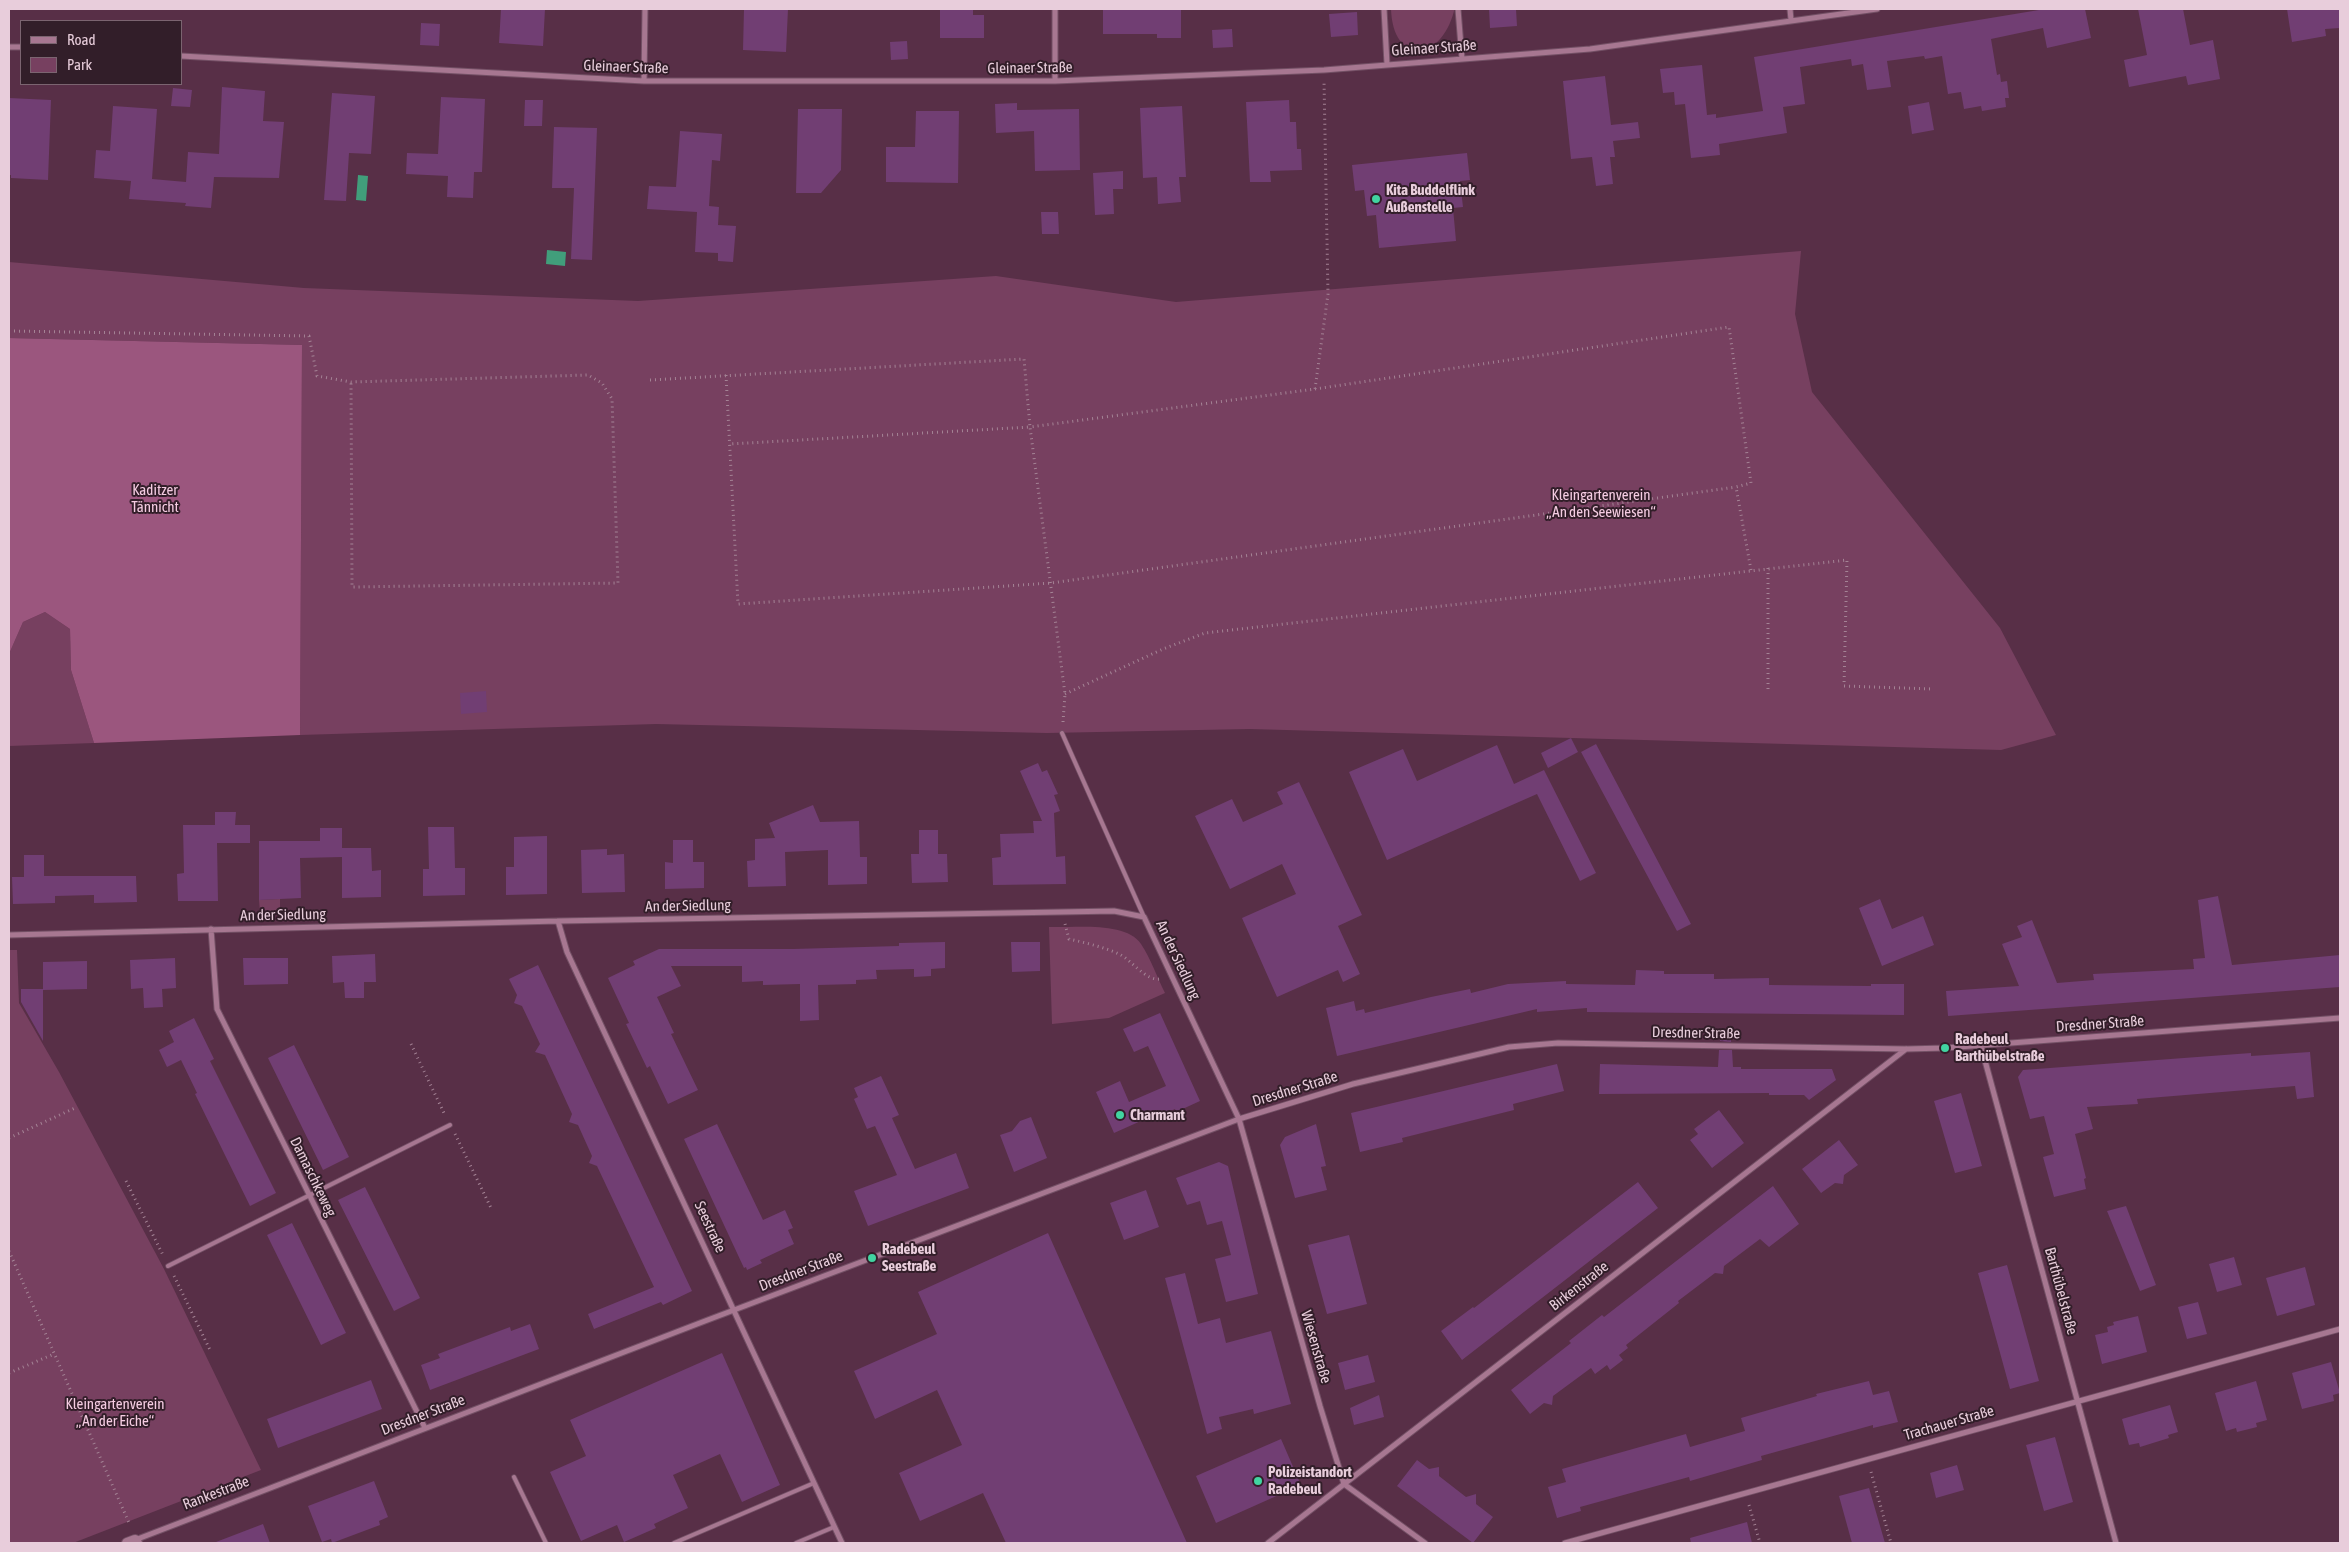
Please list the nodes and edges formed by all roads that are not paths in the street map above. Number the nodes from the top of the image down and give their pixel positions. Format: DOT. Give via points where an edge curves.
graph roads {
  1 [pos="645,9"];
  2 [pos="1055,9"];
  3 [pos="1384,9"];
  4 [pos="1458,9"];
  5 [pos="1790,9"];
  6 [pos="1876,9"];
  7 [pos="1791,20"];
  8 [pos="182,56"];
  9 [pos="1462,59"];
  10 [pos="1387,64"];
  11 [pos="644,81"];
  12 [pos="1055,81"];
  13 [pos="1062,733"];
  14 [pos="1144,917"];
  15 [pos="558,921"];
  16 [pos="211,929"];
  17 [pos="9,935"];
  18 [pos="2340,1018"];
  19 [pos="1981,1046"];
  20 [pos="1906,1049"];
  21 [pos="1239,1120"];
  22 [pos="450,1125"];
  23 [pos="308,1196"];
  24 [pos="168,1266"];
  25 [pos="734,1310"];
  26 [pos="2340,1329"];
  27 [pos="2078,1400"];
  28 [pos="425,1428"];
  29 [pos="315,1470"];
  30 [pos="514,1477"];
  31 [pos="814,1483"];
  32 [pos="1344,1484"];
  33 [pos="834,1527"];
  34 [pos="133,1542"];
  35 [pos="546,1543"];
  36 [pos="674,1543"];
  37 [pos="796,1543"];
  38 [pos="842,1543"];
  39 [pos="1268,1543"];
  40 [pos="1425,1543"];
  41 [pos="1565,1543"];
  42 [pos="2116,1543"];
  1 -- 11 [label="street"];
  2 -- 12 [label="street"];
  3 -- 10 [label="street"];
  4 -- 9 [label="street"];
  5 -- 7 [label="street"];
  6 -- 7 [label="street, Gleinaer Straße"];
  7 -- 9 [label="street, Gleinaer Straße" via="1590,49"];
  8 -- 11 [label="street, Gleinaer Straße"];
  9 -- 10 [label="street, Gleinaer Straße"];
  10 -- 12 [label="street, Gleinaer Straße" via="1324,70"];
  11 -- 12 [label="street, Gleinaer Straße"];
  13 -- 14 [label="lane"];
  14 -- 15 [label="street, An der Siedlung" via="1114,911"];
  14 -- 21 [label="street, An der Siedlung"];
  15 -- 16 [label="street, An der Siedlung"];
  15 -- 25 [label="street, Seestraße" via="567,952"];
  16 -- 17 [label="street, An der Siedlung"];
  16 -- 23 [label="street, Damaschkeweg" via="217,1009"];
  18 -- 19 [label="street, Dresdner Straße"];
  19 -- 20 [label="street, Dresdner Straße"];
  19 -- 27 [label="street, Barthübelstraße"];
  20 -- 21 [label="street, Dresdner Straße" via="1558,1043 1508,1047 1353,1084"];
  20 -- 32 [label="street, Birkenstraße"];
  21 -- 25 [label="street, Dresdner Straße"];
  21 -- 32 [label="street, Wiesenstraße"];
  22 -- 23 [label="lane"];
  23 -- 24 [label="lane"];
  23 -- 28 [label="street, Damaschkeweg"];
  25 -- 28 [label="street, Dresdner Straße"];
  25 -- 31 [label="street, Seestraße"];
  26 -- 27 [label="street, Trachauer Straße"];
  27 -- 41 [label="street, Trachauer Straße"];
  27 -- 42 [label="street, Barthübelstraße"];
  28 -- 29 [label="street, Dresdner Straße"];
  29 -- 34 [label="street, Rankestraße"];
  30 -- 35 [label="lane"];
  31 -- 33 [label="street, Seestraße"];
  31 -- 36 [label="lane"];
  32 -- 39 [label="street, Birkenstraße"];
  32 -- 40 [label="street"];
  33 -- 37 [label="lane"];
  33 -- 38 [label="street, Seestraße"];
}
